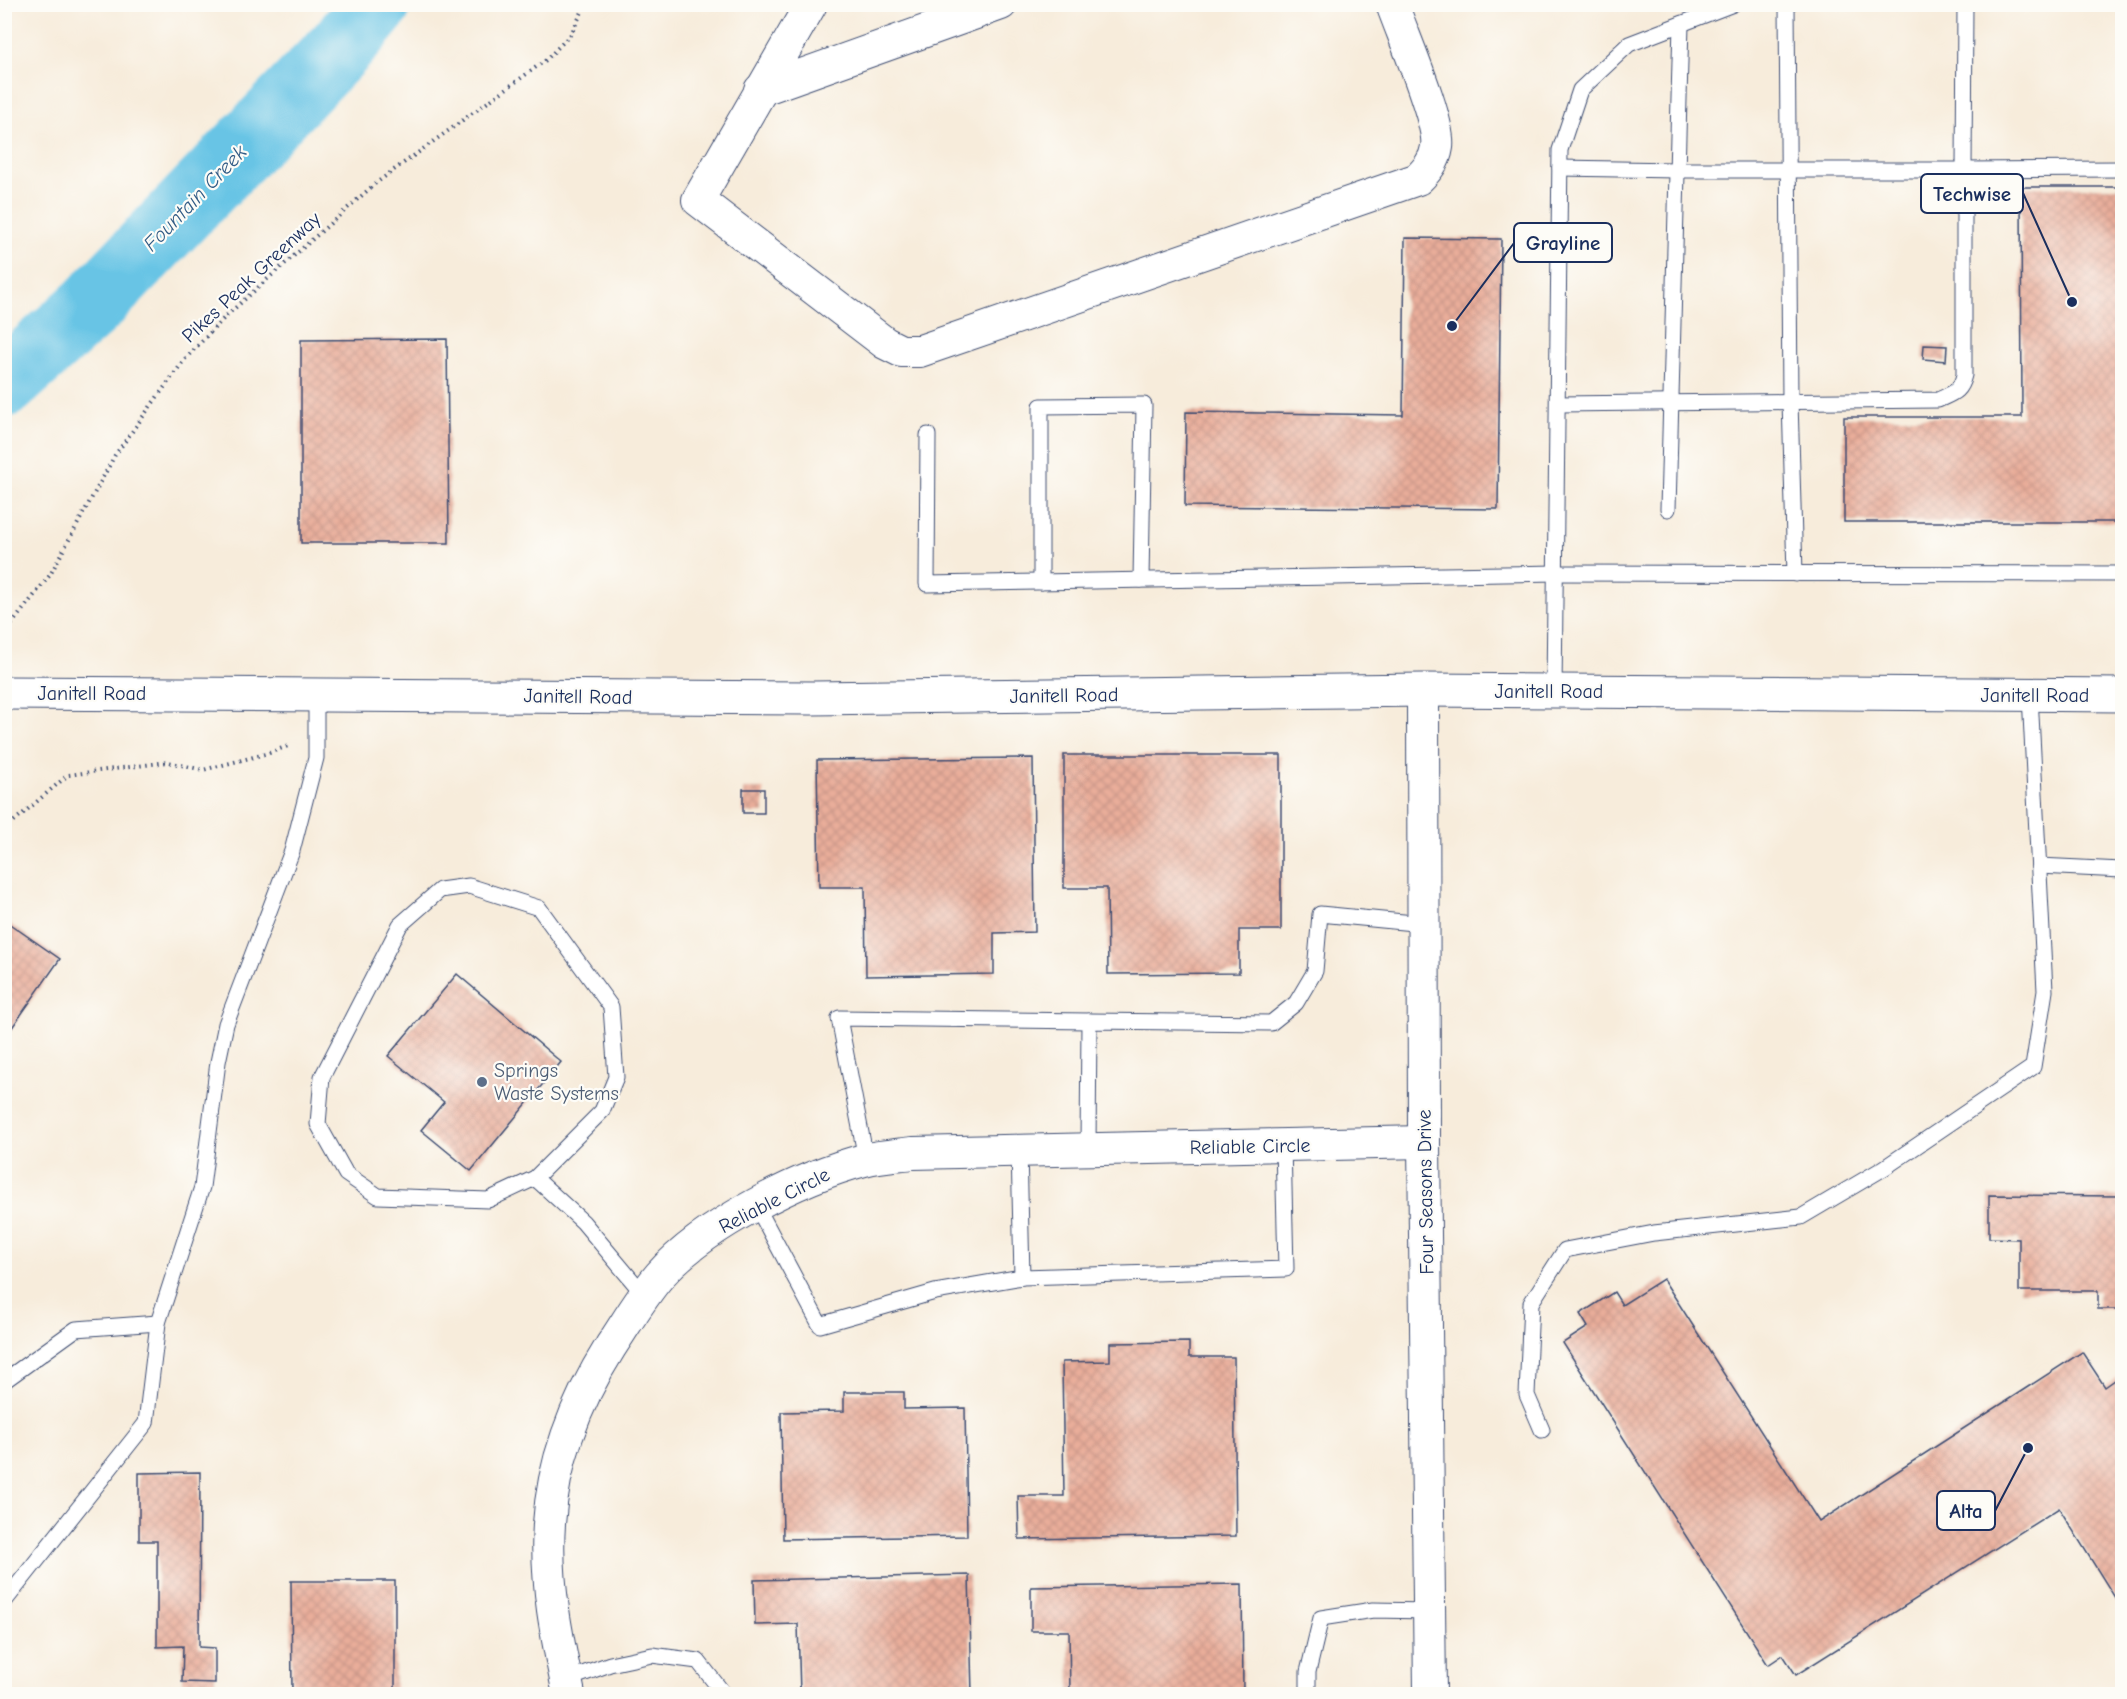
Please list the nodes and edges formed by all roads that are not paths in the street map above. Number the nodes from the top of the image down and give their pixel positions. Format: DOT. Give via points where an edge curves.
graph roads {
  1 [pos="811,4"];
  2 [pos="1001,4"];
  3 [pos="1392,4"];
  4 [pos="1733,4"];
  5 [pos="1787,4"];
  6 [pos="1965,4"];
  7 [pos="1681,24"];
  8 [pos="760,90"];
  9 [pos="1560,168"];
  10 [pos="2122,169"];
  11 [pos="1676,170"];
  12 [pos="1789,170"];
  13 [pos="1964,170"];
  14 [pos="1791,401"];
  15 [pos="1670,403"];
  16 [pos="1558,404"];
  17 [pos="928,435"];
  18 [pos="1668,509"];
  19 [pos="1556,573"];
  20 [pos="1795,574"];
  21 [pos="2122,574"];
  22 [pos="1141,580"];
  23 [pos="1041,582"];
  24 [pos="1423,690"];
  25 [pos="1554,691"];
  26 [pos="4,693"];
  27 [pos="316,694"];
  28 [pos="2030,694"];
  29 [pos="2122,695"];
  30 [pos="2039,866"];
  31 [pos="2122,870"];
  32 [pos="1424,924"];
  33 [pos="1089,1021"];
  34 [pos="1424,1142"];
  35 [pos="1283,1145"];
  36 [pos="1088,1148"];
  37 [pos="1019,1150"];
  38 [pos="866,1159"];
  39 [pos="534,1178"];
  40 [pos="756,1205"];
  41 [pos="1022,1276"];
  42 [pos="645,1296"];
  43 [pos="158,1323"];
  44 [pos="4,1381"];
  45 [pos="1542,1430"];
  46 [pos="4,1602"];
  47 [pos="1429,1611"];
  48 [pos="567,1687"];
  49 [pos="724,1695"];
  50 [pos="1308,1695"];
  51 [pos="1430,1695"];
  1 -- 8 [label="street"];
  2 -- 8 [label="street"];
  3 -- 8 [label="street" via="1435,122 1437,146 1431,166 1418,179 920,351 901,351 885,343 698,200"];
  4 -- 7 [label="lane"];
  5 -- 12 [label="lane"];
  6 -- 13 [label="lane"];
  7 -- 9 [label="lane" via="1629,44 1580,90 1560,150"];
  7 -- 11 [label="lane"];
  9 -- 11 [label="lane"];
  9 -- 16 [label="lane"];
  10 -- 13 [label="lane"];
  11 -- 12 [label="lane"];
  11 -- 15 [label="lane"];
  12 -- 13 [label="lane"];
  12 -- 14 [label="lane"];
  13 -- 14 [label="lane" via="1961,386 1938,400"];
  14 -- 15 [label="lane"];
  14 -- 20 [label="lane"];
  15 -- 16 [label="lane"];
  15 -- 18 [label="lane"];
  16 -- 19 [label="lane"];
  17 -- 23 [label="lane" via="927,584"];
  19 -- 20 [label="lane"];
  19 -- 22 [label="lane"];
  19 -- 25 [label="lane"];
  20 -- 21 [label="lane"];
  22 -- 23 [label="lane"];
  22 -- 23 [label="lane" via="1144,405 1041,406"];
  24 -- 25 [label="street, Janitell Road"];
  24 -- 27 [label="street, Janitell Road" via="813,698"];
  24 -- 32 [label="street, Four Seasons Drive"];
  25 -- 28 [label="street, Janitell Road"];
  26 -- 27 [label="street, Janitell Road"];
  27 -- 43 [label="lane" via="316,758 292,851 226,1024 202,1187"];
  28 -- 29 [label="street, Janitell Road"];
  28 -- 30 [label="lane"];
  30 -- 31 [label="lane"];
  30 -- 45 [label="lane" via="2045,991 2032,1068 1884,1168 1801,1217 1654,1233 1565,1250 1531,1303 1527,1395"];
  32 -- 33 [label="lane" via="1320,914 1315,971 1296,1003 1271,1023"];
  32 -- 34 [label="street, Four Seasons Drive"];
  33 -- 36 [label="lane"];
  33 -- 38 [label="lane" via="839,1018"];
  34 -- 35 [label="street, Reliable Circle"];
  34 -- 47 [label="street, Four Seasons Drive"];
  35 -- 36 [label="street, Reliable Circle"];
  35 -- 41 [label="lane" via="1286,1269"];
  36 -- 37 [label="street, Reliable Circle"];
  37 -- 38 [label="street, Reliable Circle" via="913,1153"];
  37 -- 41 [label="lane"];
  38 -- 40 [label="street, Reliable Circle" via="815,1176"];
  39 -- 39 [label="lane" via="602,1111 616,1077 611,1007 539,908 469,886 440,890 394,935 322,1077 318,1124 346,1174 378,1196 488,1200"];
  39 -- 42 [label="lane" via="583,1222"];
  40 -- 41 [label="lane" via="820,1325 935,1292"];
  40 -- 42 [label="street, Reliable Circle" via="703,1237 661,1275"];
  42 -- 48 [label="street, Reliable Circle" via="592,1377 572,1421 555,1475 548,1572"];
  43 -- 44 [label="lane" via="76,1329"];
  43 -- 46 [label="lane" via="146,1423"];
  47 -- 50 [label="lane" via="1373,1610 1322,1618 1308,1671"];
  47 -- 51 [label="street, Four Seasons Drive"];
  48 -- 49 [label="lane" via="610,1664 652,1655 698,1661"];
}
